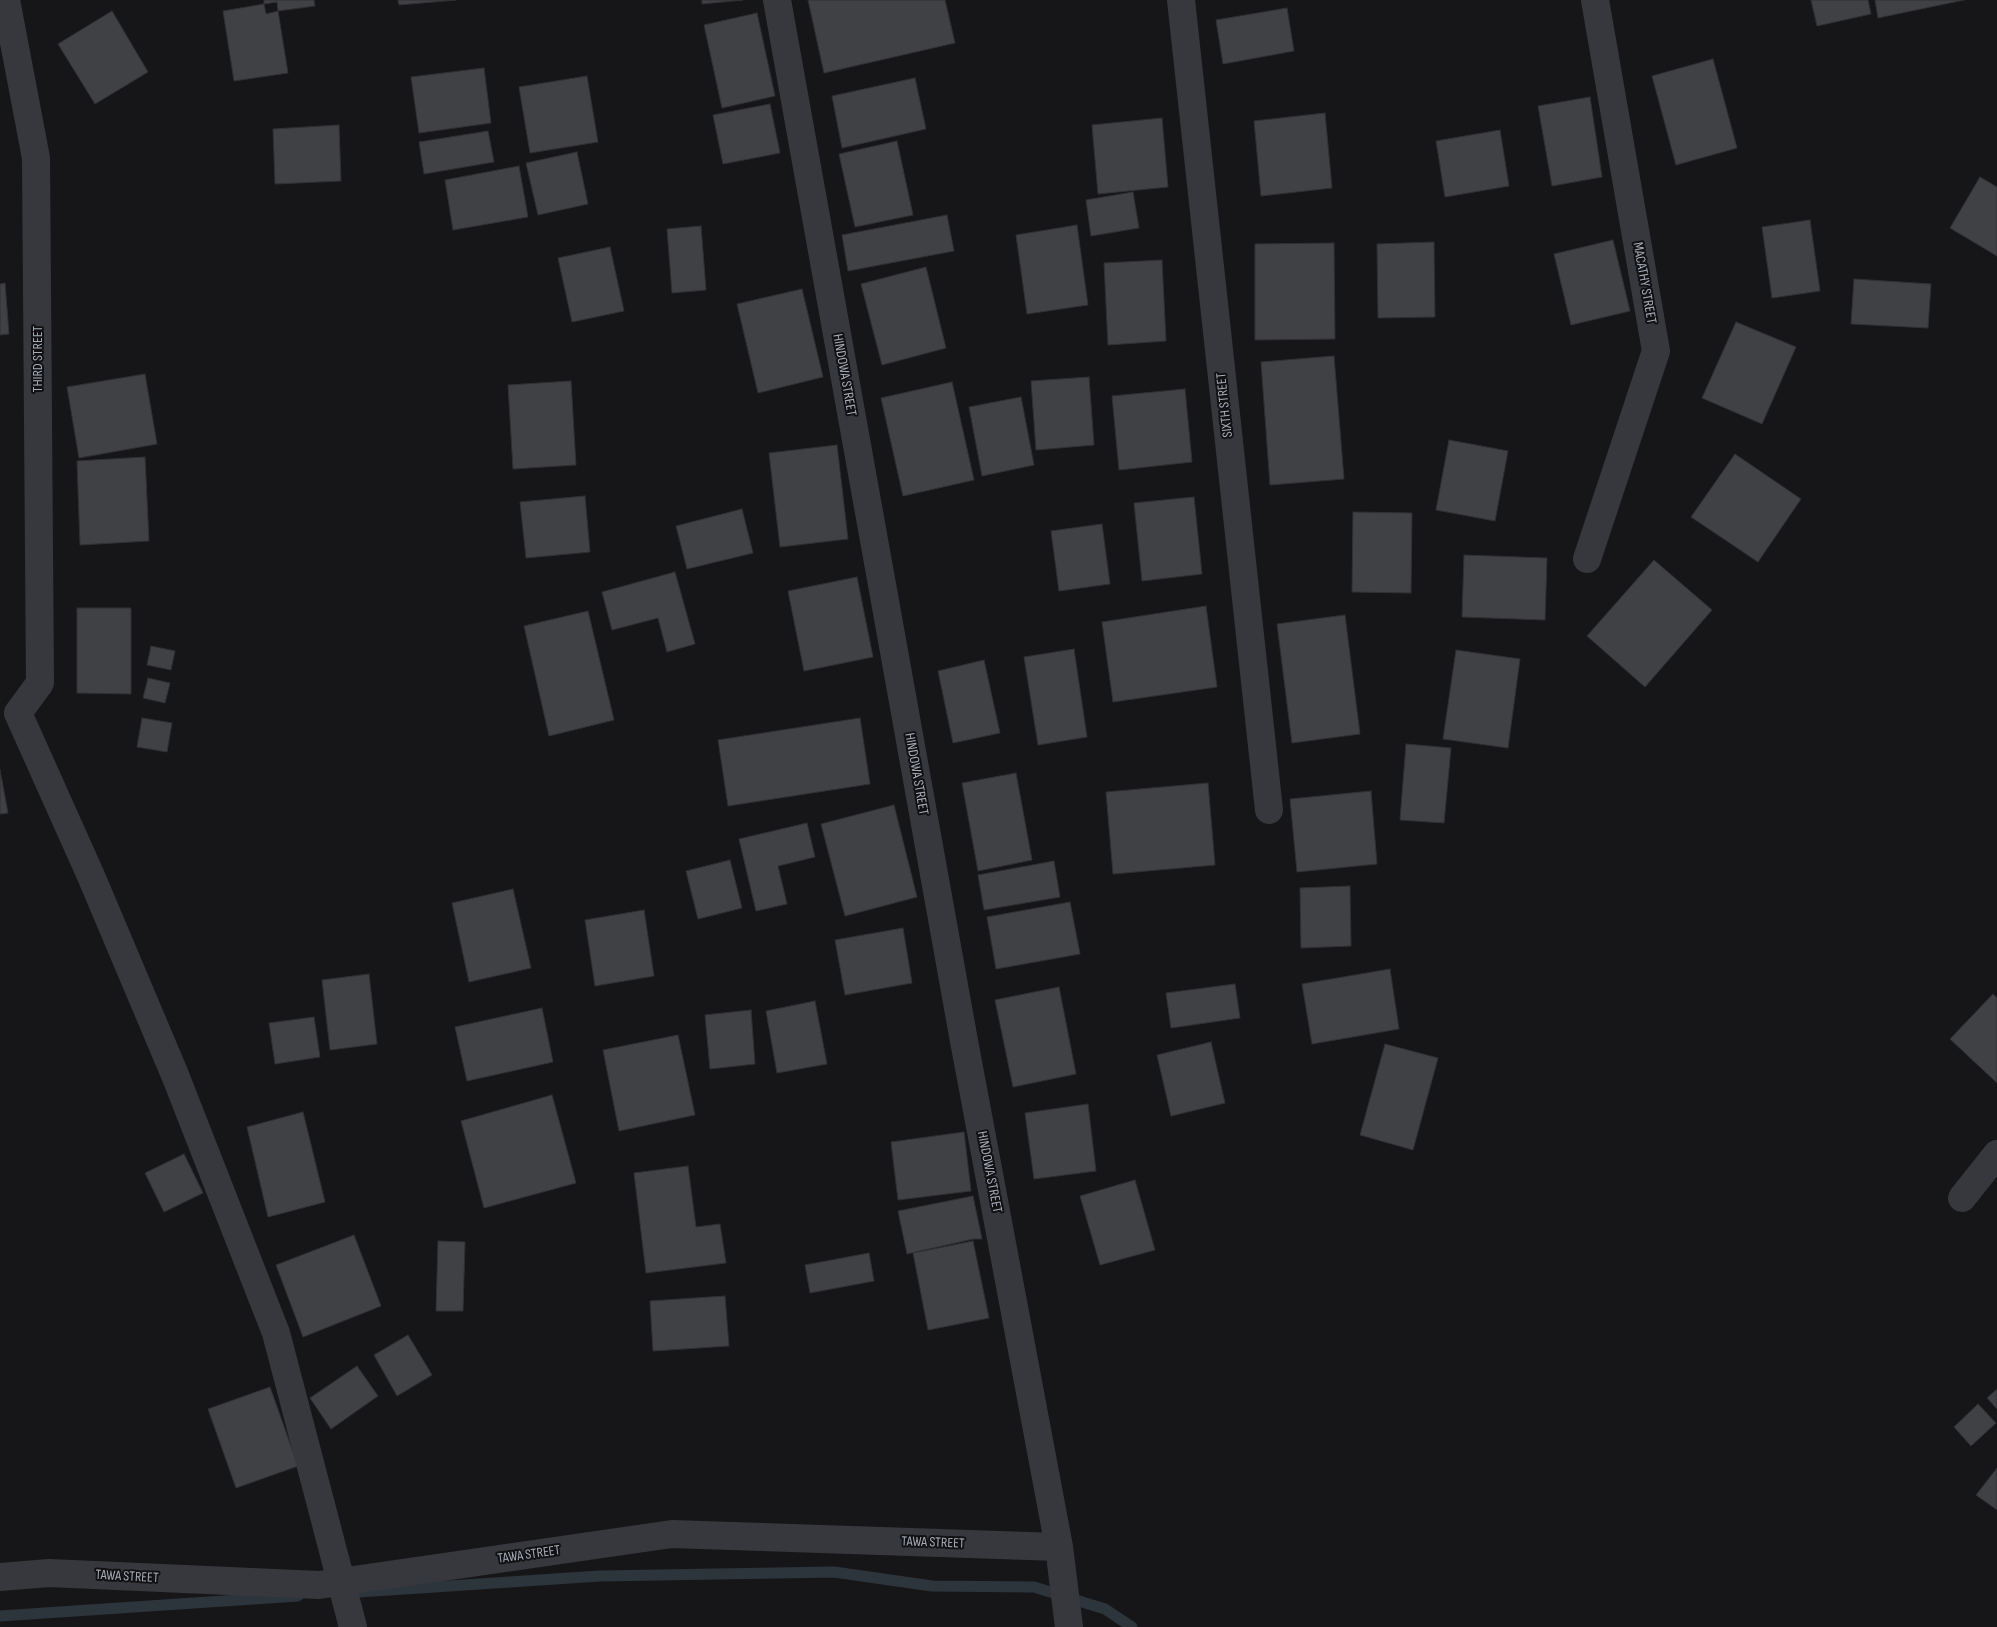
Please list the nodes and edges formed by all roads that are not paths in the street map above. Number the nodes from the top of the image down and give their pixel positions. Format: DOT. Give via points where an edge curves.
graph roads {
  1 [pos="6,0"];
  2 [pos="777,0"];
  3 [pos="1181,0"];
  4 [pos="1595,0"];
  5 [pos="1587,559"];
  6 [pos="9,713"];
  7 [pos="1269,810"];
  8 [pos="1997,1154"];
  9 [pos="1962,1198"];
  10 [pos="1059,1546"];
  11 [pos="0,1577"];
  12 [pos="342,1582"];
  13 [pos="353,1627"];
  14 [pos="1069,1627"];
  1 -- 6 [label="street, THIRD STREET" via="36,158 40,683"];
  2 -- 10 [label="street, HINDOWA STREET" via="962,1031"];
  3 -- 7 [label="street, SIXTH STREET"];
  4 -- 5 [label="street, MACATHY STREET" via="1656,351"];
  6 -- 12 [label="street" via="91,876 175,1074 276,1333"];
  8 -- 9 [label="street"];
  10 -- 12 [label="street, TAWA STREET" via="672,1534"];
  10 -- 14 [label="street, HINDOWA STREET"];
  11 -- 12 [label="street, TAWA STREET" via="49,1573 319,1585"];
  12 -- 13 [label="street"];
}
